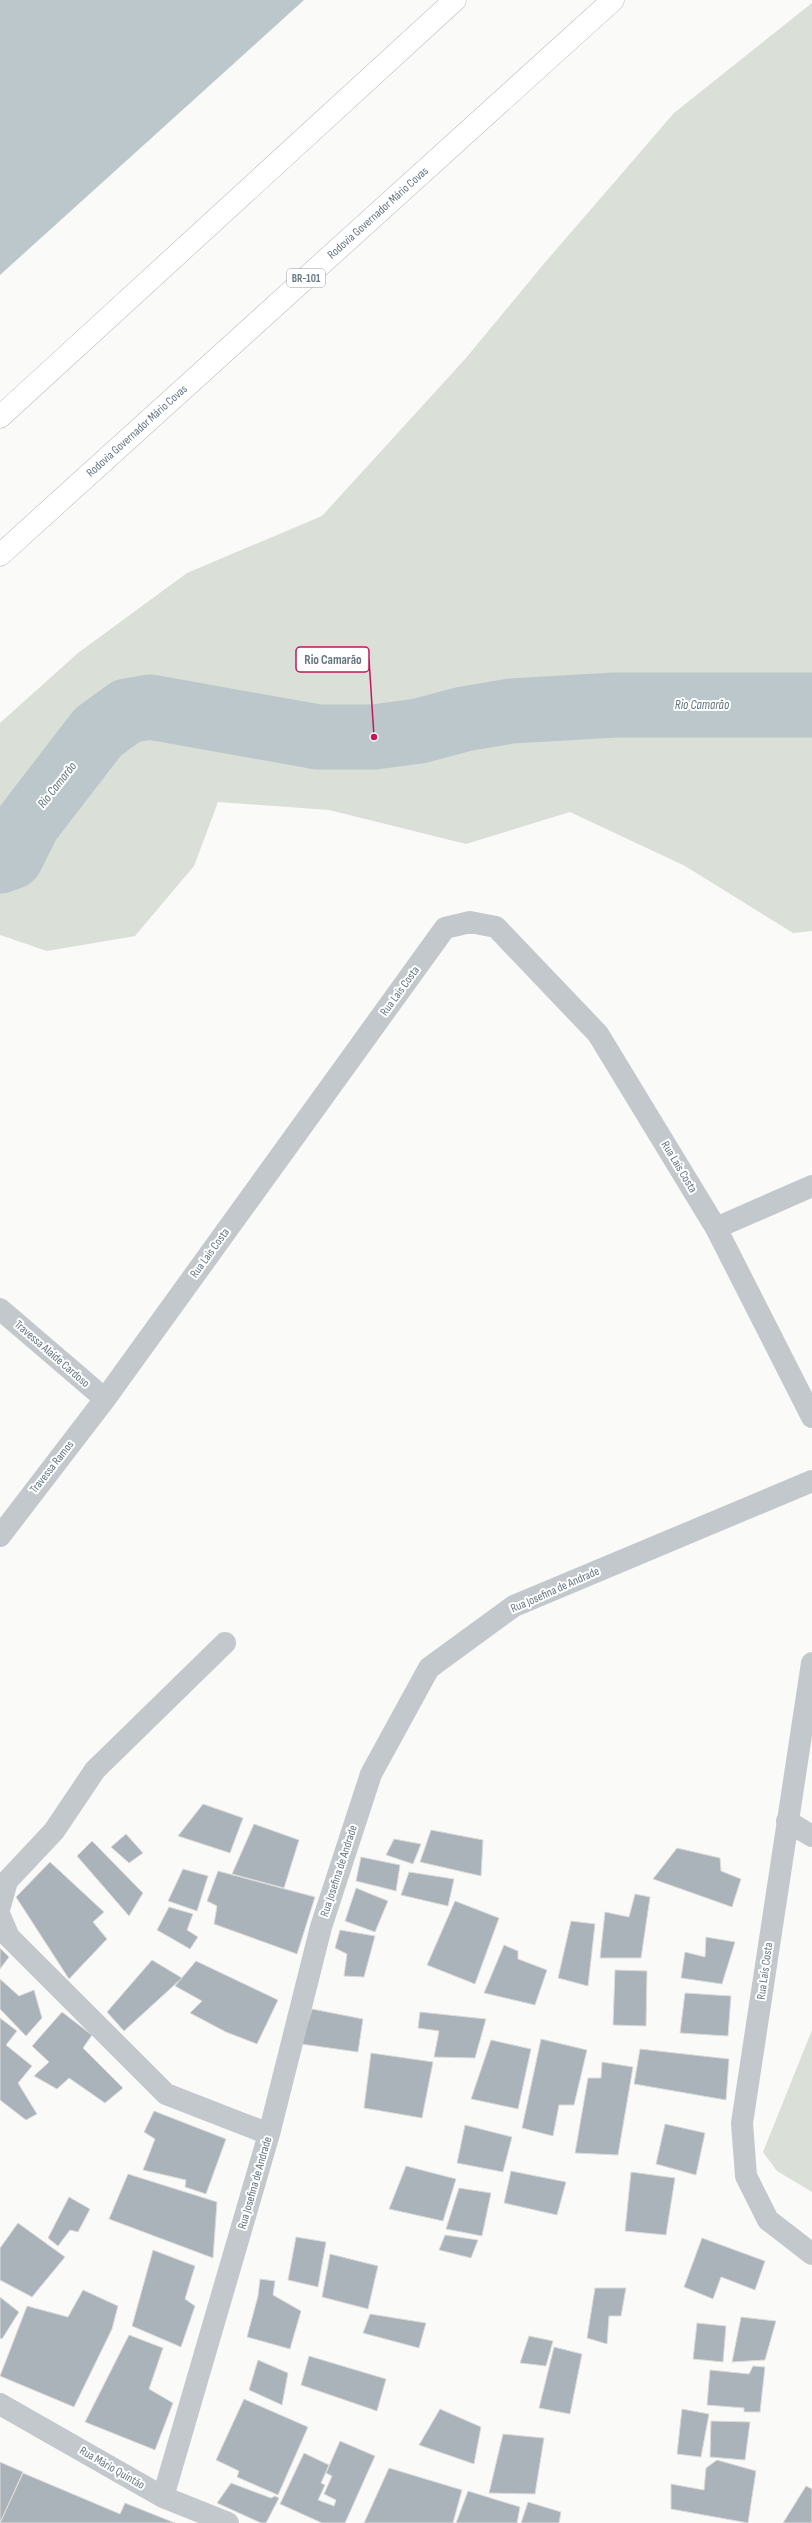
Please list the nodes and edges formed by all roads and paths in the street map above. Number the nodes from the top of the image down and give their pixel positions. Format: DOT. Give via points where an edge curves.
graph roads {
  1 [pos="455,0"];
  2 [pos="613,0"];
  3 [pos="0,417"];
  4 [pos="0,555"];
  5 [pos="812,1186"];
  6 [pos="716,1228"];
  7 [pos="0,1309"];
  8 [pos="105,1399"];
  9 [pos="812,1417"];
  10 [pos="812,1481"];
  11 [pos="0,1536"];
  12 [pos="225,1643"];
  13 [pos="812,1663"];
  14 [pos="810,1685"];
  15 [pos="787,1821"];
  16 [pos="812,1836"];
  17 [pos="0,1906"];
  18 [pos="0,1916"];
  19 [pos="269,2134"];
  20 [pos="812,2254"];
  21 [pos="0,2404"];
  22 [pos="163,2497"];
  23 [pos="223,2522"];
  1 -- 3 [label="highway"];
  2 -- 4 [label="highway, Rodovia Governador Mário Covas / BR-101"];
  5 -- 6 [label="street"];
  6 -- 8 [label="street, Rua Laís Costa" via="598,1034 496,928 470,922 445,928"];
  6 -- 9 [label="street, Rua Laís Costa"];
  7 -- 8 [label="street, Travessa Alaíde Cardoso"];
  8 -- 11 [label="street, Travessa Ramos"];
  10 -- 19 [label="street, Rua Josefina de Andrade" via="514,1606 429,1668 371,1774 321,1927"];
  12 -- 17 [label="street" via="95,1770 54,1831 7,1881"];
  13 -- 14 [label="street, Rua Laís Costa"];
  14 -- 15 [label="street, Rua Laís Costa"];
  15 -- 16 [label="street"];
  15 -- 20 [label="street, Rua Laís Costa" via="742,2123 746,2176 768,2220"];
  18 -- 19 [label="street" via="9,1937 166,2094"];
  19 -- 22 [label="street, Rua Josefina de Andrade"];
  21 -- 22 [label="street, Rua Mário Quintão"];
  22 -- 23 [label="street, Rua Mário Quintão"];
}
